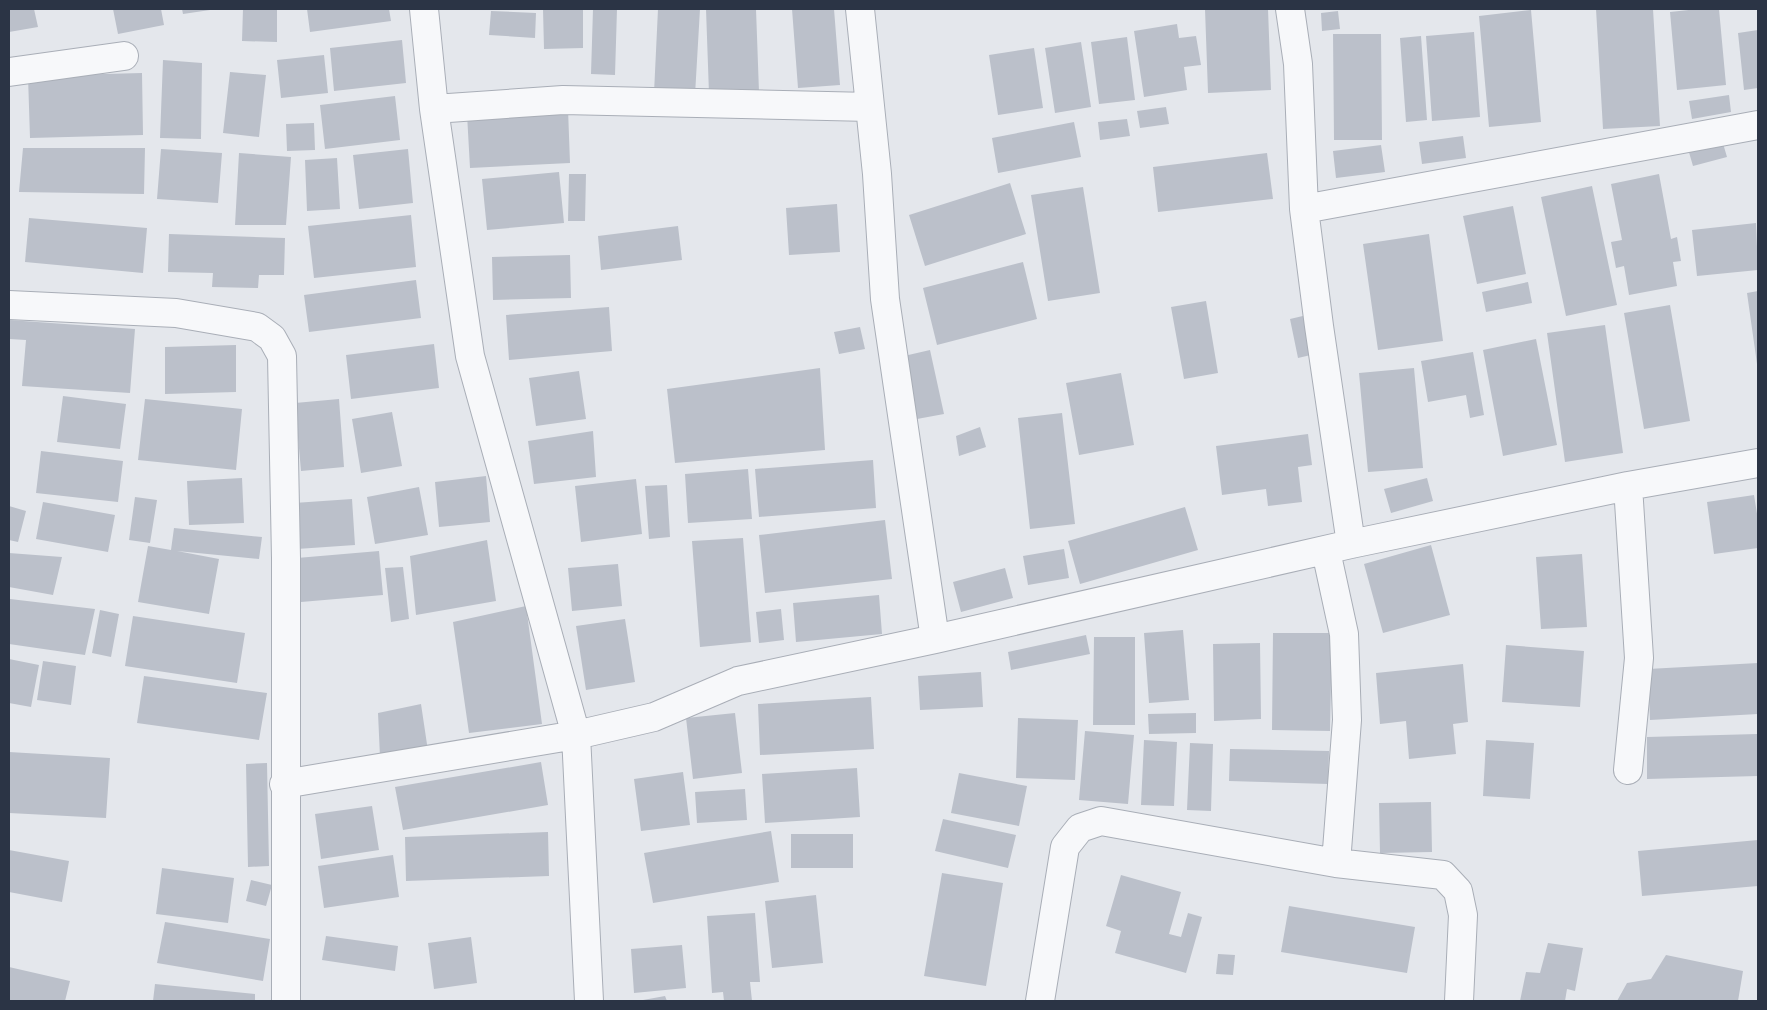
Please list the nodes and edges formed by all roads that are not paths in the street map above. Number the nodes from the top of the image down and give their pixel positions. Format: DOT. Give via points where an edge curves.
graph roads {
  1 [pos="424,9"];
  2 [pos="860,9"];
  3 [pos="1290,9"];
  4 [pos="124,56"];
  5 [pos="9,72"];
  6 [pos="870,107"];
  7 [pos="434,109"];
  8 [pos="1758,125"];
  9 [pos="1304,209"];
  10 [pos="9,304"];
  11 [pos="1758,463"];
  12 [pos="1628,486"];
  13 [pos="1338,548"];
  14 [pos="936,639"];
  15 [pos="576,735"];
  16 [pos="1628,770"];
  17 [pos="284,784"];
  18 [pos="1336,863"];
  19 [pos="286,1001"];
  20 [pos="589,1001"];
  21 [pos="1040,1001"];
  22 [pos="1459,1001"];
  1 -- 7 [label="street"];
  2 -- 6 [label="street"];
  3 -- 9 [label="street" via="1298,64"];
  4 -- 5 [label="street"];
  6 -- 7 [label="street" via="563,100"];
  6 -- 14 [label="street" via="884,299"];
  7 -- 15 [label="street" via="470,356"];
  8 -- 9 [label="street"];
  9 -- 13 [label="street"];
  10 -- 17 [label="street" via="176,313 257,327 272,338 282,356 286,558"];
  11 -- 12 [label="street"];
  12 -- 13 [label="street"];
  12 -- 16 [label="street" via="1639,658"];
  13 -- 14 [label="street"];
  13 -- 18 [label="street" via="1347,720"];
  14 -- 15 [label="street" via="738,681 654,717"];
  15 -- 17 [label="street"];
  15 -- 20 [label="street"];
  17 -- 19 [label="street"];
  18 -- 21 [label="street" via="1101,821 1080,828 1065,847"];
  18 -- 22 [label="street" via="1443,874 1458,891 1463,915"];
}
